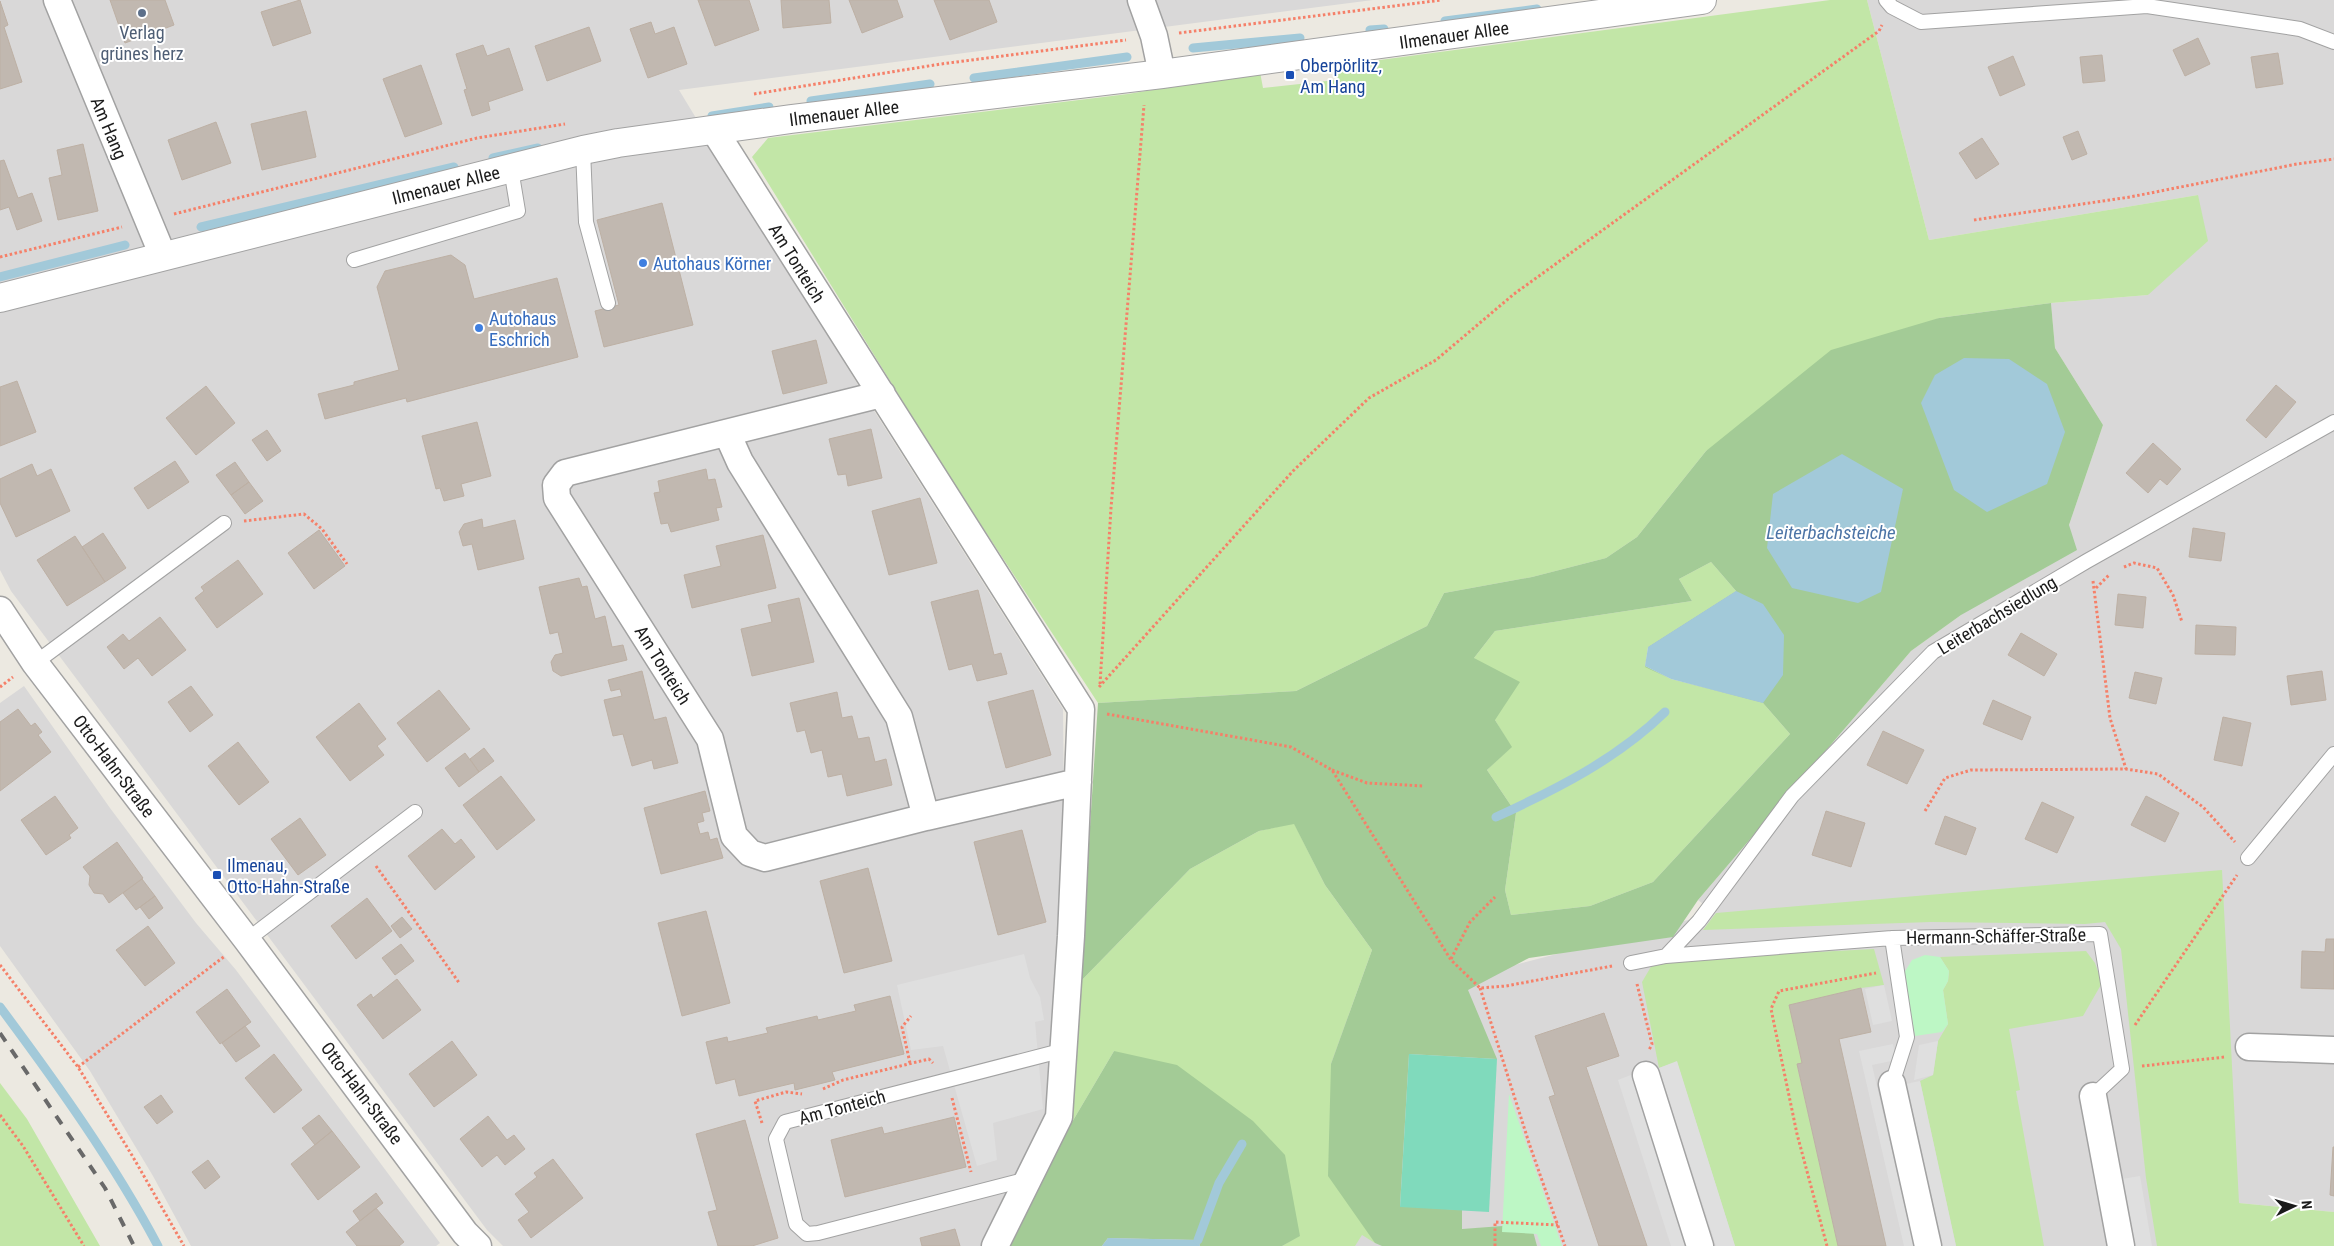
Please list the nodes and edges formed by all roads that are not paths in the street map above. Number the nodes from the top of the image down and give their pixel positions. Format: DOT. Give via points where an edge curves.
graph roads {
  1 [pos="57,0"];
  2 [pos="1141,0"];
  3 [pos="1702,0"];
  4 [pos="1889,4"];
  5 [pos="2334,42"];
  6 [pos="1162,74"];
  7 [pos="714,130"];
  8 [pos="583,150"];
  9 [pos="511,169"];
  10 [pos="163,256"];
  11 [pos="354,260"];
  12 [pos="0,298"];
  13 [pos="608,303"];
  14 [pos="882,394"];
  15 [pos="2334,422"];
  16 [pos="726,433"];
  17 [pos="224,523"];
  18 [pos="0,610"];
  19 [pos="36,663"];
  20 [pos="2334,754"];
  21 [pos="1078,782"];
  22 [pos="415,812"];
  23 [pos="926,817"];
  24 [pos="2248,858"];
  25 [pos="1892,938"];
  26 [pos="248,940"];
  27 [pos="1666,956"];
  28 [pos="1631,963"];
  29 [pos="2250,1047"];
  30 [pos="1064,1050"];
  31 [pos="2334,1050"];
  32 [pos="1646,1075"];
  33 [pos="1892,1084"];
  34 [pos="2093,1096"];
  35 [pos="1028,1178"];
  36 [pos="478,1246"];
  37 [pos="995,1246"];
  38 [pos="1700,1246"];
  39 [pos="1928,1246"];
  40 [pos="2121,1246"];
  1 -- 10 [label="street, Am Hang"];
  2 -- 6 [label="street" via="1154,36"];
  3 -- 6 [label="street, Ilmenauer Allee"];
  4 -- 5 [label="lane" via="1921,22 2147,6 2300,29"];
  6 -- 7 [label="street, Ilmenauer Allee"];
  7 -- 8 [label="street, Ilmenauer Allee"];
  7 -- 14 [label="street, Am Tonteich"];
  8 -- 9 [label="street, Ilmenauer Allee"];
  8 -- 13 [label="lane" via="586,222"];
  9 -- 10 [label="street, Ilmenauer Allee"];
  9 -- 11 [label="lane" via="518,211"];
  10 -- 12 [label="street, Ilmenauer Allee"];
  14 -- 16 [label="street, Am Tonteich"];
  14 -- 21 [label="street, Am Tonteich" via="1081,709"];
  15 -- 27 [label="lane, Leiterbachsiedlung" via="1932,652 1792,796 1699,921"];
  16 -- 23 [label="street" via="740,462 899,717"];
  16 -- 23 [label="street, Am Tonteich" via="565,473 556,484 557,498 710,738 734,836 750,852 765,858"];
  17 -- 19 [label="lane"];
  18 -- 19 [label="street, Otto-Hahn-Straße"];
  19 -- 26 [label="street, Otto-Hahn-Straße"];
  20 -- 24 [label="lane"];
  21 -- 23 [label="street, Am Tonteich"];
  21 -- 30 [label="street"];
  22 -- 26 [label="lane"];
  25 -- 27 [label="lane"];
  25 -- 33 [label="lane, Hermann-Schäffer-Straße" via="1907,1037"];
  25 -- 34 [label="lane, Hermann-Schäffer-Straße" via="2100,934 2122,1069"];
  26 -- 36 [label="street, Otto-Hahn-Straße"];
  27 -- 28 [label="lane"];
  29 -- 31 [label="street"];
  30 -- 35 [label="street" via="1059,1117"];
  30 -- 35 [label="lane, Am Tonteich" via="785,1122 776,1138 796,1224 807,1234"];
  32 -- 38 [label="street"];
  33 -- 39 [label="street"];
  34 -- 40 [label="street"];
  35 -- 37 [label="street"];
}
